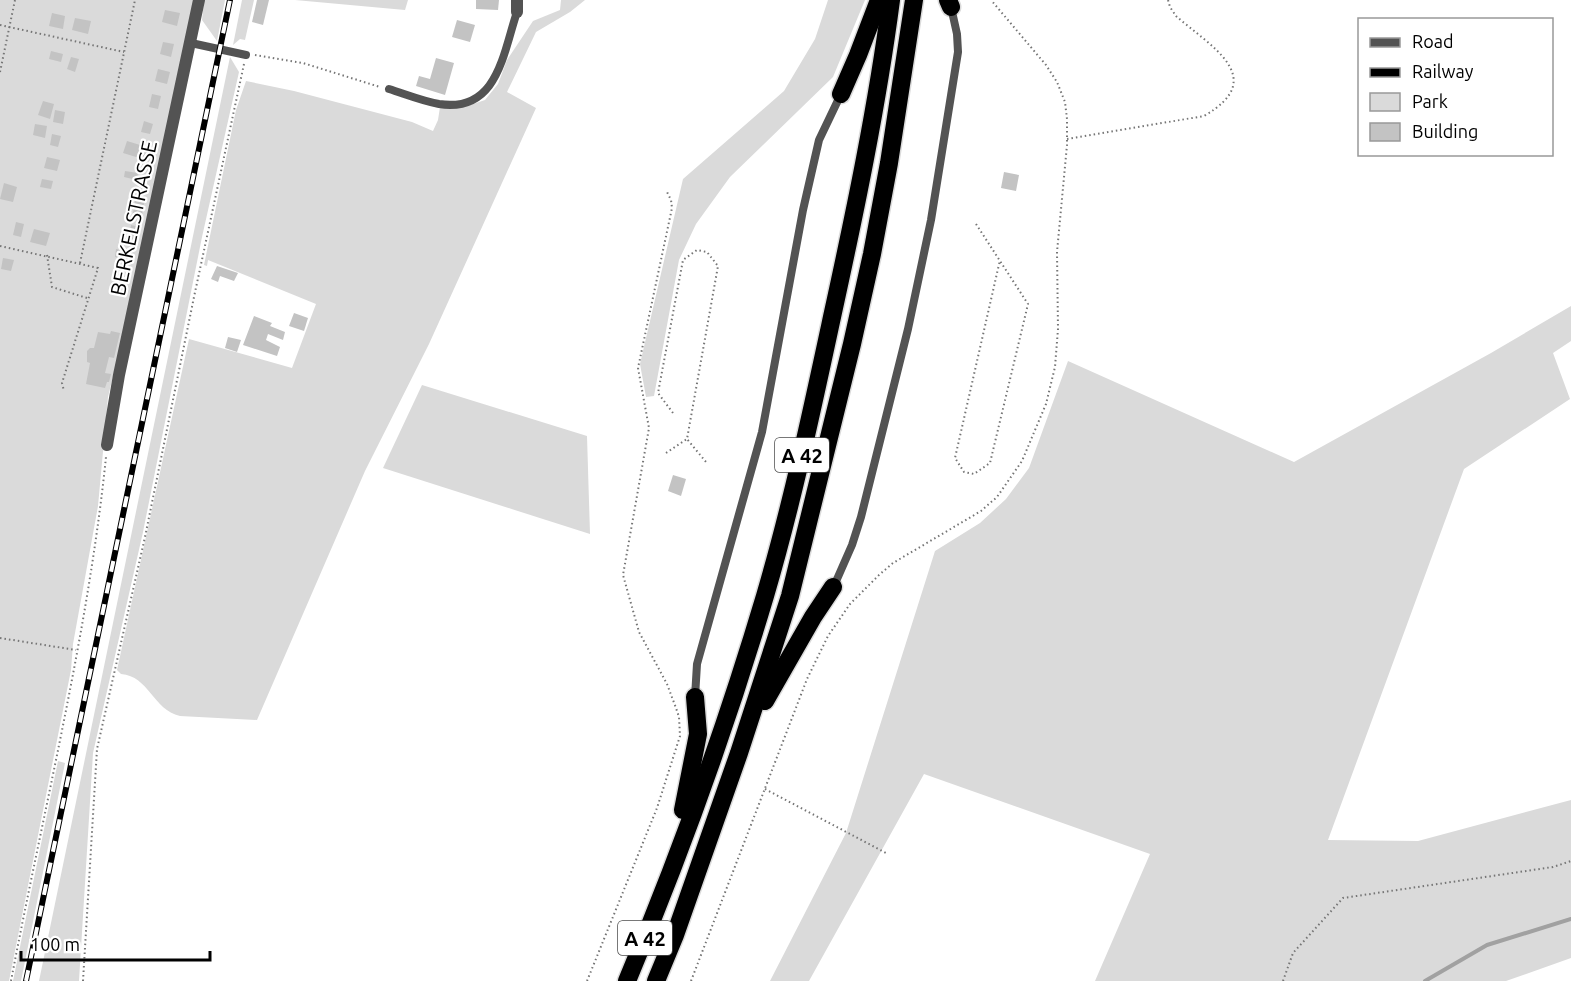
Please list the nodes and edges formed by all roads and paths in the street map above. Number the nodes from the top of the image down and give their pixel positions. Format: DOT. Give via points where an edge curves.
graph roads {
  1 [pos="15,0"];
  2 [pos="135,0"];
  3 [pos="200,0"];
  4 [pos="879,0"];
  5 [pos="891,0"];
  6 [pos="914,0"];
  7 [pos="991,0"];
  8 [pos="1168,0"];
  9 [pos="950,4"];
  10 [pos="517,6"];
  11 [pos="0,25"];
  12 [pos="9,27"];
  13 [pos="191,43"];
  14 [pos="124,52"];
  15 [pos="246,55"];
  16 [pos="0,72"];
  17 [pos="389,89"];
  18 [pos="841,94"];
  19 [pos="1067,139"];
  20 [pos="667,192"];
  21 [pos="976,224"];
  22 [pos="0,246"];
  23 [pos="47,255"];
  24 [pos="1000,260"];
  25 [pos="80,263"];
  26 [pos="88,298"];
  27 [pos="64,391"];
  28 [pos="673,413"];
  29 [pos="687,439"];
  30 [pos="107,445"];
  31 [pos="666,453"];
  32 [pos="706,462"];
  33 [pos="833,587"];
  34 [pos="0,638"];
  35 [pos="76,650"];
  36 [pos="695,697"];
  37 [pos="739,753"];
  38 [pos="765,789"];
  39 [pos="886,853"];
  40 [pos="1571,861"];
  41 [pos="662,896"];
  42 [pos="11,981"];
  43 [pos="82,981"];
  44 [pos="587,981"];
  45 [pos="627,981"];
  46 [pos="656,981"];
  47 [pos="691,981"];
  48 [pos="1283,981"];
  1 -- 12 [label="path"];
  2 -- 14 [label="path"];
  3 -- 13 [label="street, BERKELSTRASSE"];
  4 -- 18 [label="highway"];
  5 -- 41 [label="highway, A 42" via="865,165 801,461 736,690"];
  6 -- 37 [label="highway, A 42" via="889,163 852,344 790,596"];
  7 -- 19 [label="path" via="1057,82 1065,102"];
  8 -- 19 [label="path" via="1176,16 1229,62 1234,84 1229,95 1204,116"];
  9 -- 33 [label="lane" via="958,52 931,220 861,518"];
  10 -- 17 [label="lane" via="496,76 473,101 437,103"];
  11 -- 12 [label="path"];
  12 -- 14 [label="path"];
  12 -- 16 [label="path"];
  13 -- 15 [label="lane"];
  13 -- 30 [label="street, BERKELSTRASSE"];
  14 -- 25 [label="path"];
  15 -- 17 [label="path" via="303,63"];
  15 -- 43 [label="path" via="97,749"];
  18 -- 36 [label="lane" via="819,140 762,432 697,664"];
  19 -- 38 [label="path" via="1057,252 1055,367 1046,404 1022,461 997,497 981,511 893,563 850,604 828,636 807,679"];
  20 -- 44 [label="path" via="672,208 638,368 649,428 623,575 639,632 676,708 680,736 657,808"];
  21 -- 24 [label="path"];
  22 -- 23 [label="path"];
  23 -- 25 [label="path"];
  23 -- 26 [label="path" via="52,287"];
  24 -- 24 [label="path" via="955,458 964,471 974,474 990,464 1028,304"];
  25 -- 26 [label="path" via="98,268"];
  26 -- 27 [label="path" via="62,383"];
  28 -- 29 [label="path" via="658,393 683,260 697,250 707,252 718,266"];
  29 -- 31 [label="path"];
  29 -- 32 [label="path"];
  30 -- 35 [label="path" via="101,507"];
  33 -- 37 [label="highway" via="777,678"];
  34 -- 35 [label="path"];
  35 -- 42 [label="path"];
  36 -- 41 [label="highway" via="695,756"];
  37 -- 46 [label="highway, A 42"];
  38 -- 39 [label="path"];
  38 -- 47 [label="path"];
  40 -- 48 [label="path" via="1553,867 1343,898 1293,953"];
  41 -- 45 [label="highway, A 42"];
}
